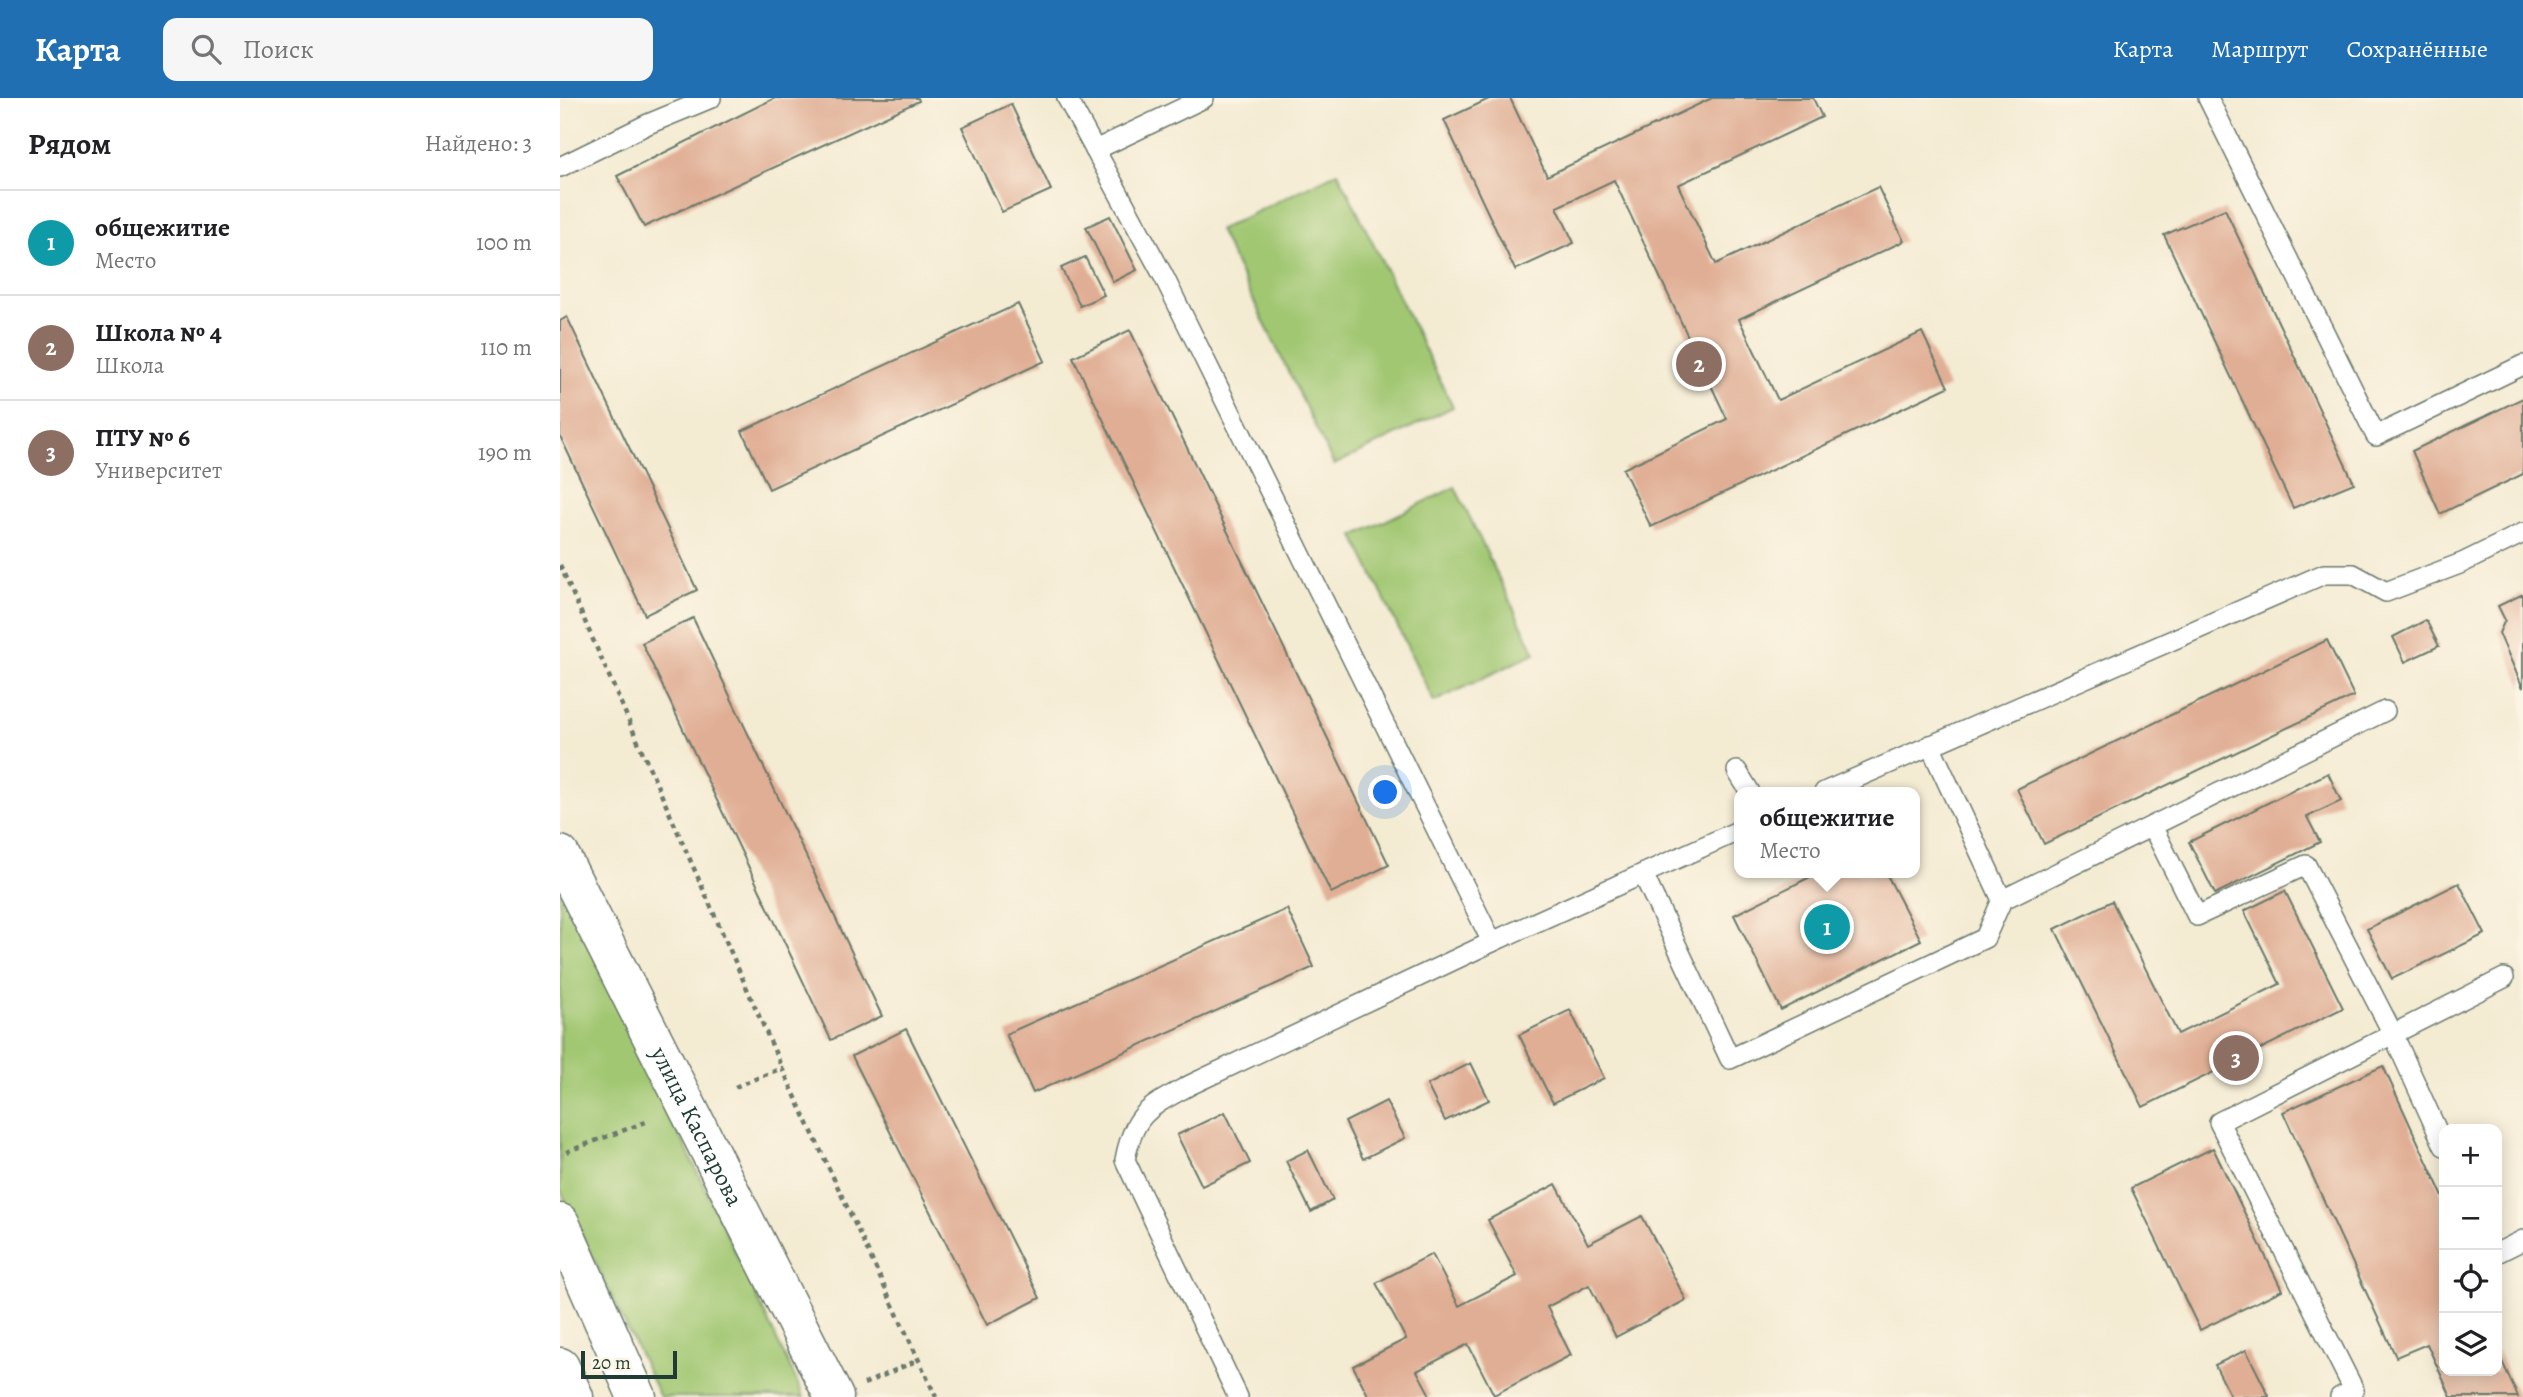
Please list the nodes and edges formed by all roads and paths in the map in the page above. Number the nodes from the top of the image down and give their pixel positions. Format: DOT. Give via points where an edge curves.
graph roads {
  1 [pos="711,98"];
  2 [pos="1067,98"];
  3 [pos="1204,98"];
  4 [pos="2208,98"];
  5 [pos="1095,150"];
  6 [pos="560,167"];
  7 [pos="2523,365"];
  8 [pos="2523,533"];
  9 [pos="560,565"];
  10 [pos="2385,711"];
  11 [pos="1930,745"];
  12 [pos="1737,771"];
  13 [pos="1747,787"];
  14 [pos="1835,787"];
  15 [pos="2152,826"];
  16 [pos="1734,833"];
  17 [pos="560,855"];
  18 [pos="1643,874"];
  19 [pos="2002,900"];
  20 [pos="1492,942"];
  21 [pos="2504,978"];
  22 [pos="2393,1034"];
  23 [pos="782,1068"];
  24 [pos="735,1087"];
  25 [pos="646,1122"];
  26 [pos="2439,1135"];
  27 [pos="566,1152"];
  28 [pos="560,1223"];
  29 [pos="2523,1240"];
  30 [pos="2502,1250"];
  31 [pos="918,1360"];
  32 [pos="560,1367"];
  33 [pos="846,1392"];
  34 [pos="574,1397"];
  35 [pos="637,1397"];
  36 [pos="936,1397"];
  37 [pos="1238,1397"];
  38 [pos="2340,1397"];
  1 -- 6 [label="lane"];
  2 -- 5 [label="lane"];
  3 -- 5 [label="lane"];
  4 -- 7 [label="lane" via="2376,436"];
  5 -- 20 [label="lane" via="1164,277"];
  8 -- 11 [label="lane" via="2386,592 2353,574 2324,574"];
  9 -- 23 [label="path"];
  10 -- 15 [label="lane"];
  11 -- 14 [label="lane"];
  11 -- 19 [label="lane"];
  12 -- 13 [label="lane"];
  15 -- 19 [label="lane"];
  15 -- 22 [label="lane" via="2197,916 2306,865"];
  16 -- 18 [label="lane"];
  17 -- 33 [label="street, улица Каспарова"];
  18 -- 19 [label="lane" via="1730,1059 1985,938"];
  18 -- 20 [label="lane"];
  20 -- 37 [label="lane" via="1190,1085 1151,1107 1130,1133 1125,1160"];
  21 -- 22 [label="lane"];
  22 -- 26 [label="lane"];
  22 -- 38 [label="lane" via="2219,1122 2354,1390"];
  23 -- 24 [label="path"];
  23 -- 31 [label="path"];
  25 -- 27 [label="path"];
  28 -- 35 [label="street"];
  29 -- 30 [label="lane"];
  31 -- 33 [label="path"];
  31 -- 36 [label="path"];
  32 -- 34 [label="street"];
}
